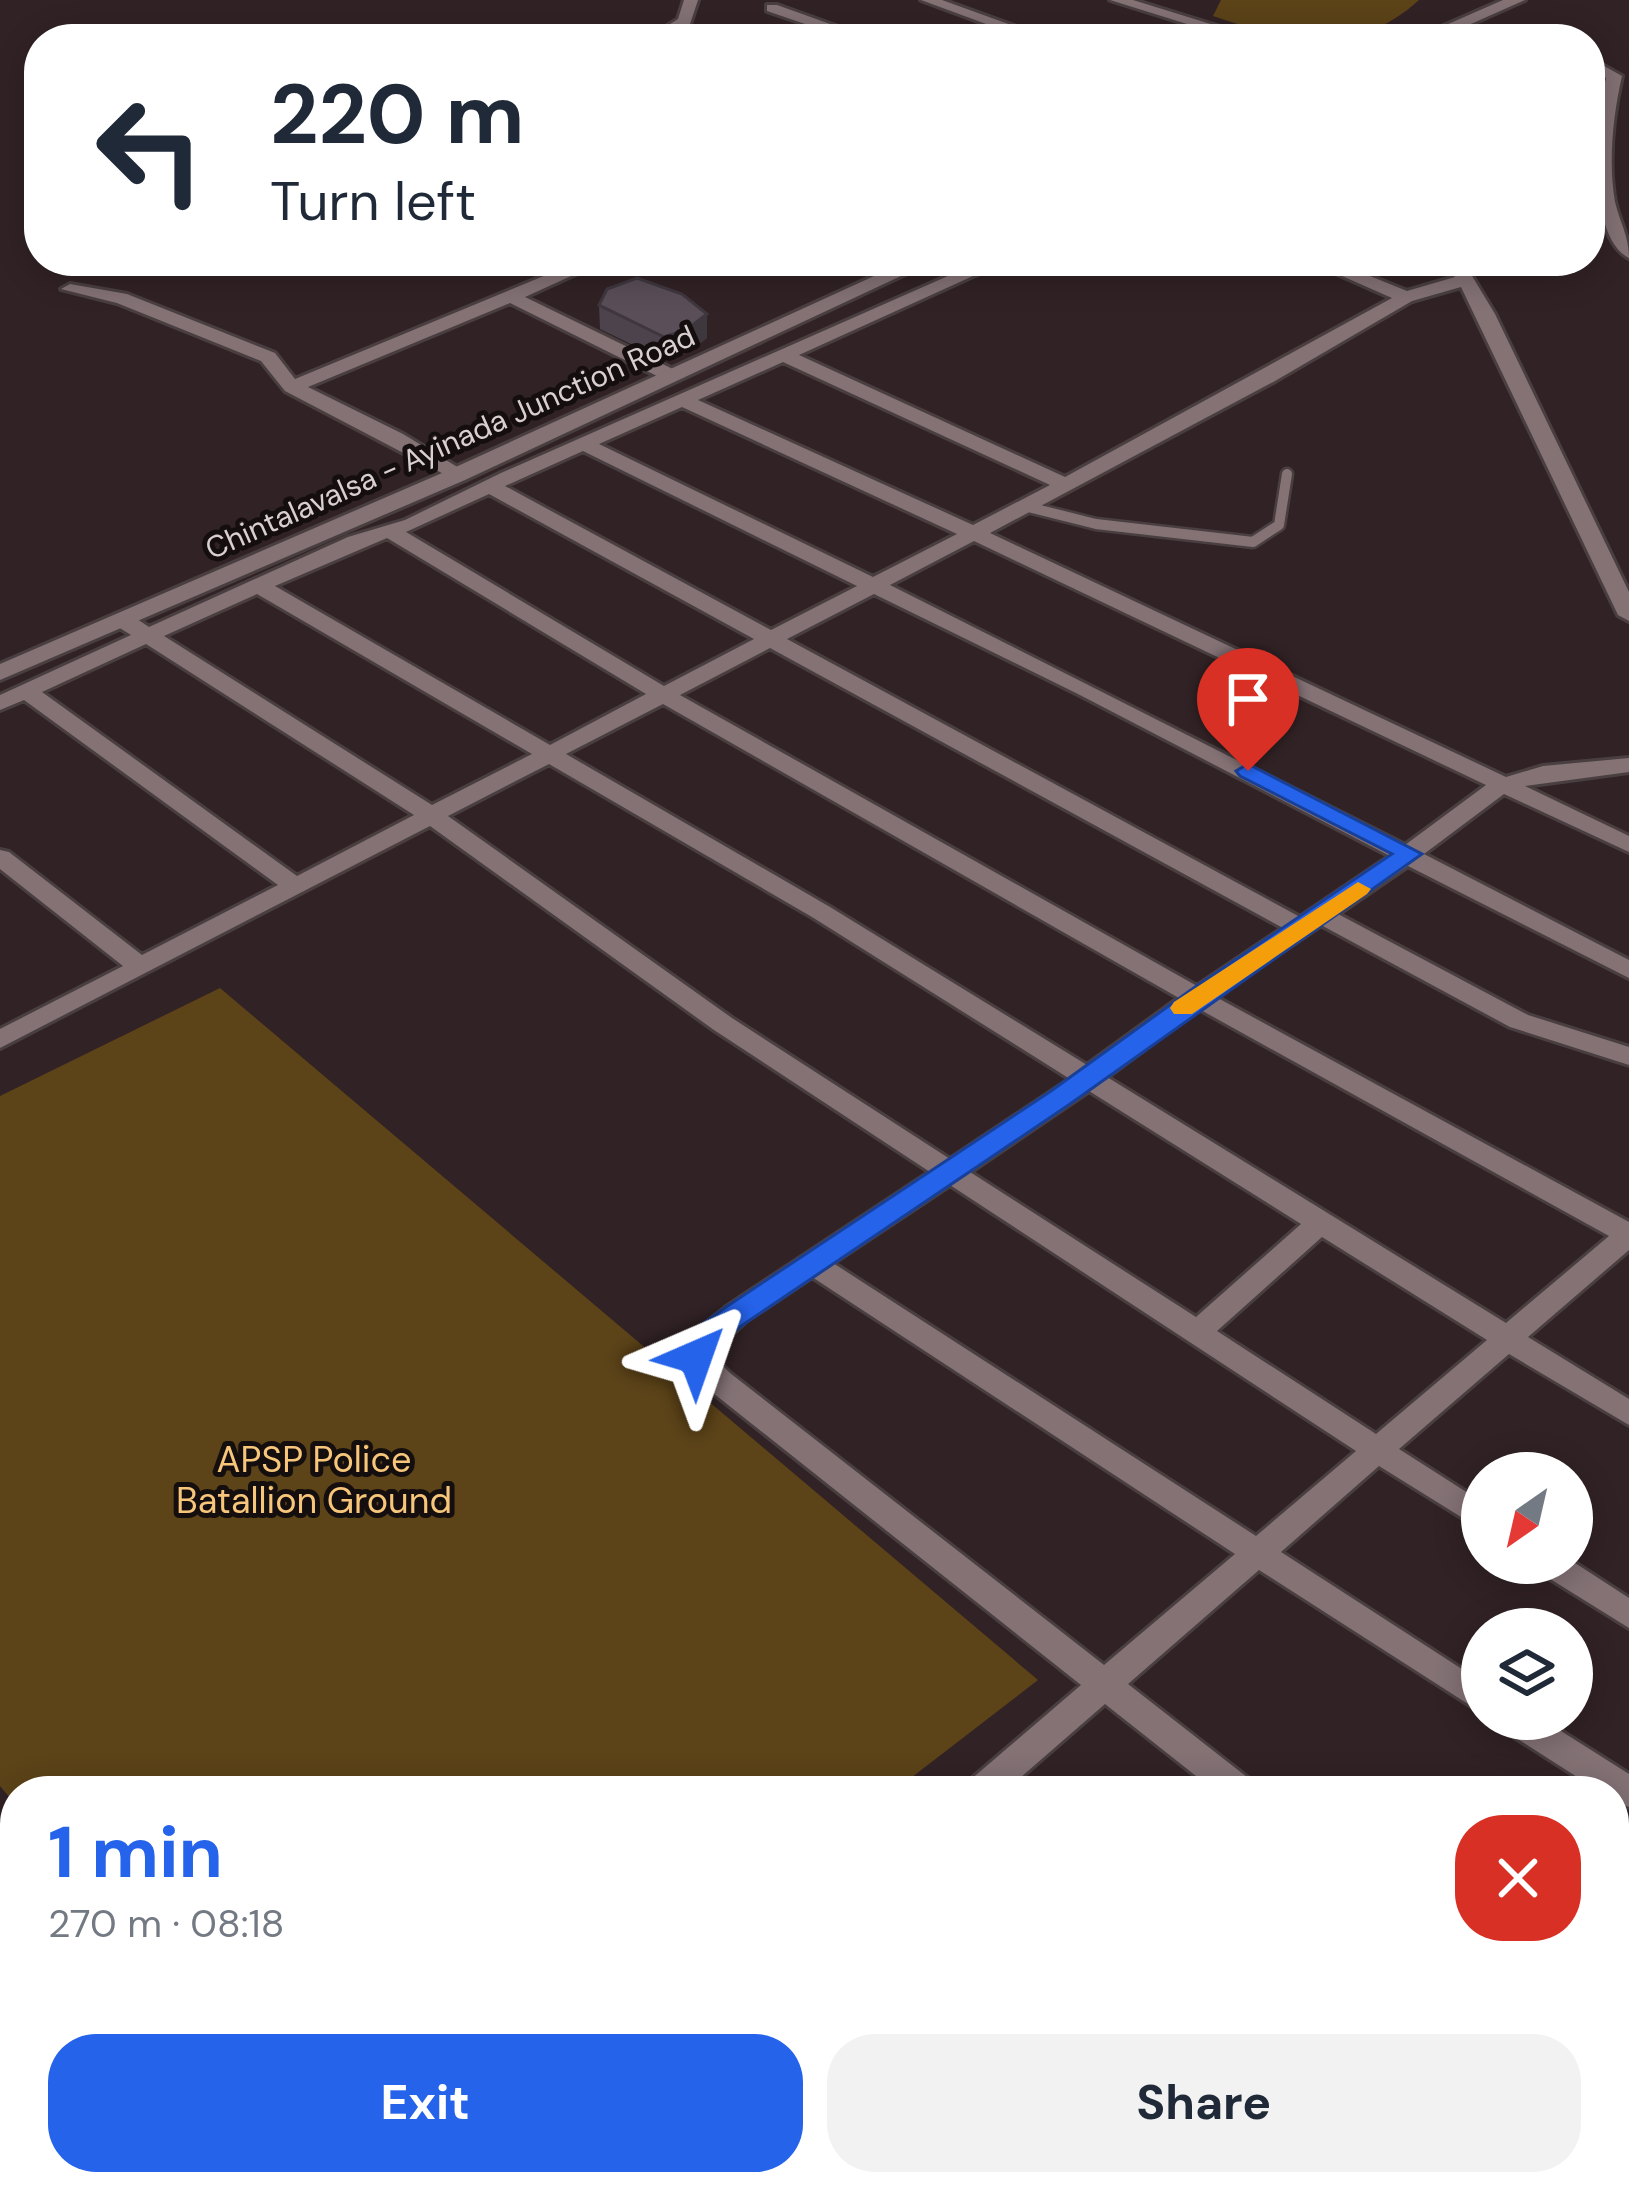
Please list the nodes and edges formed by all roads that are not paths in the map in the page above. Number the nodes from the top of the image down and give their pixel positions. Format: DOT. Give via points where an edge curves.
graph roads {
  1 [pos="928,0"];
  2 [pos="1117,0"];
  3 [pos="1516,0"];
  4 [pos="772,8"];
  5 [pos="819,24"];
  6 [pos="998,24"];
  7 [pos="1199,24"];
  8 [pos="1458,24"];
  9 [pos="1605,71"];
  10 [pos="1605,100"];
  11 [pos="1605,198"];
  12 [pos="1629,254"];
  13 [pos="559,276"];
  14 [pos="890,276"];
  15 [pos="963,276"];
  16 [pos="1354,276"];
  17 [pos="1449,276"];
  18 [pos="1462,276"];
  19 [pos="70,289"];
  20 [pos="510,296"];
  21 [pos="1406,297"];
  22 [pos="783,356"];
  23 [pos="672,376"];
  24 [pos="292,387"];
  25 [pos="681,400"];
  26 [pos="583,444"];
  27 [pos="1287,474"];
  28 [pos="457,475"];
  29 [pos="1065,484"];
  30 [pos="489,486"];
  31 [pos="1024,506"];
  32 [pos="391,532"];
  33 [pos="974,533"];
  34 [pos="259,585"];
  35 [pos="871,587"];
  36 [pos="1629,615"];
  37 [pos="123,620"];
  38 [pos="150,637"];
  39 [pos="772,638"];
  40 [pos="0,674"];
  41 [pos="26,691"];
  42 [pos="665,694"];
  43 [pos="0,703"];
  44 [pos="549,754"];
  45 [pos="1629,765"];
  46 [pos="1499,786"];
  47 [pos="431,815"];
  48 [pos="1629,845"];
  49 [pos="1410,854"];
  50 [pos="0,857"];
  51 [pos="296,886"];
  52 [pos="1311,921"];
  53 [pos="141,967"];
  54 [pos="1629,970"];
  55 [pos="1197,998"];
  56 [pos="0,1040"];
  57 [pos="1629,1056"];
  58 [pos="1090,1075"];
  59 [pos="952,1170"];
  60 [pos="1322,1221"];
  61 [pos="1629,1234"];
  62 [pos="812,1263"];
  63 [pos="1199,1331"];
  64 [pos="1511,1340"];
  65 [pos="1629,1414"];
  66 [pos="1381,1451"];
  67 [pos="1461,1504"];
  68 [pos="1257,1556"];
  69 [pos="1582,1584"];
  70 [pos="1629,1615"];
  71 [pos="1106,1684"];
  72 [pos="1461,1686"];
  73 [pos="1547,1740"];
  74 [pos="999,1776"];
  75 [pos="1221,1776"];
  76 [pos="1604,1776"];
  1 -- 6 [label="street"];
  2 -- 7 [label="street"];
  3 -- 8 [label="main road"];
  4 -- 5 [label="street"];
  9 -- 10 [label="street" via="1614,76"];
  11 -- 12 [label="street"];
  13 -- 20 [label="street"];
  14 -- 23 [label="main road, Chintalavalsa - Ayinada Junction Road"];
  15 -- 22 [label="street"];
  16 -- 21 [label="street"];
  17 -- 21 [label="street"];
  18 -- 36 [label="street"];
  19 -- 24 [label="street" via="121,298 268,357"];
  20 -- 23 [label="street"];
  20 -- 24 [label="street"];
  21 -- 29 [label="street"];
  22 -- 25 [label="street"];
  22 -- 29 [label="street"];
  23 -- 28 [label="main road, Chintalavalsa - Ayinada Junction Road"];
  24 -- 28 [label="street"];
  25 -- 26 [label="street"];
  25 -- 33 [label="street"];
  26 -- 30 [label="street"];
  26 -- 35 [label="street"];
  27 -- 31 [label="lane" via="1283,520 1252,542 1096,524"];
  28 -- 37 [label="main road, Chintalavalsa - Ayinada Junction Road"];
  29 -- 31 [label="street"];
  30 -- 32 [label="street"];
  30 -- 39 [label="street"];
  31 -- 33 [label="street"];
  32 -- 34 [label="street"];
  32 -- 42 [label="street"];
  33 -- 35 [label="street"];
  33 -- 46 [label="street"];
  34 -- 38 [label="street"];
  34 -- 44 [label="street"];
  35 -- 39 [label="street"];
  35 -- 49 [label="street"];
  37 -- 38 [label="street"];
  37 -- 40 [label="main road, Chintalavalsa - Ayinada Junction Road"];
  38 -- 41 [label="street"];
  38 -- 47 [label="street"];
  39 -- 42 [label="street"];
  39 -- 52 [label="street"];
  41 -- 43 [label="street"];
  41 -- 51 [label="street"];
  42 -- 44 [label="street"];
  42 -- 55 [label="street"];
  44 -- 47 [label="street"];
  44 -- 58 [label="street"];
  45 -- 46 [label="street"];
  46 -- 48 [label="street"];
  46 -- 49 [label="street"];
  47 -- 51 [label="street"];
  47 -- 59 [label="street" via="723,1024"];
  49 -- 52 [label="street"];
  49 -- 54 [label="street"];
  50 -- 53 [label="street"];
  51 -- 53 [label="street"];
  52 -- 55 [label="street"];
  52 -- 57 [label="street" via="1519,1021"];
  53 -- 56 [label="street"];
  55 -- 58 [label="street"];
  55 -- 61 [label="street"];
  58 -- 59 [label="street"];
  58 -- 60 [label="street"];
  59 -- 62 [label="street"];
  59 -- 63 [label="street"];
  60 -- 63 [label="street"];
  60 -- 64 [label="street"];
  61 -- 64 [label="street"];
  62 -- 68 [label="street"];
  62 -- 71 [label="street" via="705,1338 696,1357"];
  63 -- 66 [label="street"];
  64 -- 65 [label="street"];
  64 -- 66 [label="street"];
  66 -- 67 [label="street"];
  66 -- 68 [label="street"];
  68 -- 71 [label="street"];
  68 -- 72 [label="street"];
  69 -- 70 [label="street"];
  71 -- 74 [label="street"];
  71 -- 75 [label="street"];
  73 -- 76 [label="street"];
}
